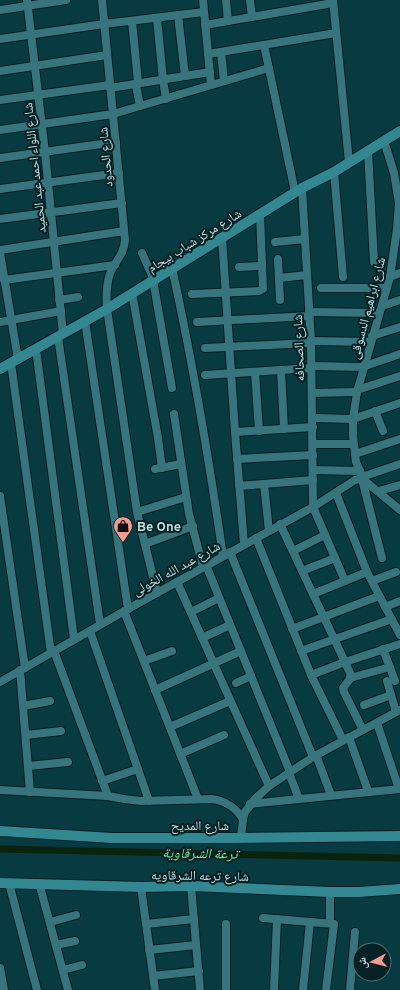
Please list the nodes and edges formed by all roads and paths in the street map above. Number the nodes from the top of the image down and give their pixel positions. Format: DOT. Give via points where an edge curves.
graph roads {
  1 [pos="66,0"];
  2 [pos="102,0"];
  3 [pos="203,0"];
  4 [pos="226,0"];
  5 [pos="250,0"];
  6 [pos="333,1"];
  7 [pos="27,3"];
  8 [pos="0,10"];
  9 [pos="204,12"];
  10 [pos="178,15"];
  11 [pos="252,17"];
  12 [pos="157,18"];
  13 [pos="132,21"];
  14 [pos="228,21"];
  15 [pos="104,24"];
  16 [pos="205,25"];
  17 [pos="336,33"];
  18 [pos="31,35"];
  19 [pos="0,39"];
  20 [pos="264,45"];
  21 [pos="221,52"];
  22 [pos="208,54"];
  23 [pos="107,55"];
  24 [pos="35,66"];
  25 [pos="269,68"];
  26 [pos="0,71"];
  27 [pos="210,72"];
  28 [pos="185,76"];
  29 [pos="163,80"];
  30 [pos="224,81"];
  31 [pos="138,84"];
  32 [pos="211,85"];
  33 [pos="110,86"];
  34 [pos="38,96"];
  35 [pos="166,99"];
  36 [pos="0,100"];
  37 [pos="140,106"];
  38 [pos="113,114"];
  39 [pos="41,124"];
  40 [pos="0,130"];
  41 [pos="400,131"];
  42 [pos="384,141"];
  43 [pos="116,142"];
  44 [pos="368,151"];
  45 [pos="45,152"];
  46 [pos="0,158"];
  47 [pos="349,162"];
  48 [pos="397,171"];
  49 [pos="334,172"];
  50 [pos="119,173"];
  51 [pos="48,183"];
  52 [pos="0,189"];
  53 [pos="298,190"];
  54 [pos="400,202"];
  55 [pos="122,203"];
  56 [pos="51,212"];
  57 [pos="260,214"];
  58 [pos="0,219"];
  59 [pos="399,229"];
  60 [pos="124,231"];
  61 [pos="222,237"];
  62 [pos="305,239"];
  63 [pos="54,242"];
  64 [pos="275,242"];
  65 [pos="397,244"];
  66 [pos="0,250"];
  67 [pos="0,253"];
  68 [pos="142,253"];
  69 [pos="278,259"];
  70 [pos="374,262"];
  71 [pos="115,265"];
  72 [pos="262,266"];
  73 [pos="239,267"];
  74 [pos="172,268"];
  75 [pos="57,272"];
  76 [pos="400,274"];
  77 [pos="307,275"];
  78 [pos="343,277"];
  79 [pos="390,277"];
  80 [pos="279,278"];
  81 [pos="4,280"];
  82 [pos="154,280"];
  83 [pos="321,288"];
  84 [pos="387,288"];
  85 [pos="132,293"];
  86 [pos="225,293"];
  87 [pos="192,294"];
  88 [pos="78,297"];
  89 [pos="59,300"];
  90 [pos="280,300"];
  91 [pos="400,300"];
  92 [pos="107,309"];
  93 [pos="381,310"];
  94 [pos="61,311"];
  95 [pos="309,314"];
  96 [pos="10,320"];
  97 [pos="227,320"];
  98 [pos="85,321"];
  99 [pos="0,322"];
  100 [pos="198,322"];
  101 [pos="400,327"];
  102 [pos="60,335"];
  103 [pos="372,339"];
  104 [pos="310,342"];
  105 [pos="229,347"];
  106 [pos="205,348"];
  107 [pos="36,349"];
  108 [pos="400,354"];
  109 [pos="15,361"];
  110 [pos="364,366"];
  111 [pos="311,367"];
  112 [pos="0,369"];
  113 [pos="281,370"];
  114 [pos="255,372"];
  115 [pos="230,374"];
  116 [pos="205,375"];
  117 [pos="400,376"];
  118 [pos="172,388"];
  119 [pos="357,391"];
  120 [pos="312,393"];
  121 [pos="400,404"];
  122 [pos="375,411"];
  123 [pos="174,414"];
  124 [pos="313,418"];
  125 [pos="353,419"];
  126 [pos="313,427"];
  127 [pos="284,429"];
  128 [pos="259,431"];
  129 [pos="383,431"];
  130 [pos="235,432"];
  131 [pos="400,439"];
  132 [pos="313,444"];
  133 [pos="354,444"];
  134 [pos="355,454"];
  135 [pos="313,455"];
  136 [pos="237,459"];
  137 [pos="181,464"];
  138 [pos="400,464"];
  139 [pos="313,470"];
  140 [pos="362,476"];
  141 [pos="313,480"];
  142 [pos="264,484"];
  143 [pos="400,485"];
  144 [pos="239,486"];
  145 [pos="379,491"];
  146 [pos="336,493"];
  147 [pos="0,496"];
  148 [pos="186,497"];
  149 [pos="313,507"];
  150 [pos="400,510"];
  151 [pos="137,512"];
  152 [pos="280,524"];
  153 [pos="193,526"];
  154 [pos="269,531"];
  155 [pos="325,535"];
  156 [pos="256,538"];
  157 [pos="145,544"];
  158 [pos="244,544"];
  159 [pos="293,551"];
  160 [pos="230,552"];
  161 [pos="223,556"];
  162 [pos="335,558"];
  163 [pos="382,558"];
  164 [pos="205,566"];
  165 [pos="302,571"];
  166 [pos="367,572"];
  167 [pos="396,572"];
  168 [pos="345,581"];
  169 [pos="372,581"];
  170 [pos="177,582"];
  171 [pos="157,593"];
  172 [pos="313,594"];
  173 [pos="379,596"];
  174 [pos="220,598"];
  175 [pos="400,601"];
  176 [pos="385,607"];
  177 [pos="126,610"];
  178 [pos="191,612"];
  179 [pos="324,616"];
  180 [pos="392,620"];
  181 [pos="100,624"];
  182 [pos="230,625"];
  183 [pos="292,629"];
  184 [pos="90,630"];
  185 [pos="400,635"];
  186 [pos="202,638"];
  187 [pos="74,639"];
  188 [pos="335,639"];
  189 [pos="400,644"];
  190 [pos="383,649"];
  191 [pos="172,651"];
  192 [pos="241,651"];
  193 [pos="301,651"];
  194 [pos="52,652"];
  195 [pos="144,661"];
  196 [pos="346,662"];
  197 [pos="214,664"];
  198 [pos="390,667"];
  199 [pos="22,669"];
  200 [pos="311,675"];
  201 [pos="251,676"];
  202 [pos="350,678"];
  203 [pos="0,682"];
  204 [pos="236,683"];
  205 [pos="155,690"];
  206 [pos="391,695"];
  207 [pos="50,701"];
  208 [pos="230,701"];
  209 [pos="364,705"];
  210 [pos="23,706"];
  211 [pos="398,711"];
  212 [pos="377,723"];
  213 [pos="170,727"];
  214 [pos="363,730"];
  215 [pos="61,731"];
  216 [pos="26,735"];
  217 [pos="224,735"];
  218 [pos="346,739"];
  219 [pos="180,754"];
  220 [pos="314,756"];
  221 [pos="68,762"];
  222 [pos="28,766"];
  223 [pos="138,769"];
  224 [pos="289,772"];
  225 [pos="102,781"];
  226 [pos="268,786"];
  227 [pos="399,789"];
  228 [pos="0,790"];
  229 [pos="368,791"];
  230 [pos="30,792"];
  231 [pos="331,795"];
  232 [pos="108,796"];
  233 [pos="198,799"];
  234 [pos="300,799"];
  235 [pos="149,801"];
  236 [pos="250,804"];
  237 [pos="243,819"];
  238 [pos="0,831"];
  239 [pos="400,836"];
  240 [pos="241,838"];
  241 [pos="4,883"];
  242 [pos="39,883"];
  243 [pos="191,886"];
  244 [pos="141,887"];
  245 [pos="400,889"];
  246 [pos="330,892"];
  247 [pos="76,915"];
  248 [pos="263,918"];
  249 [pos="194,919"];
  250 [pos="277,919"];
  251 [pos="50,922"];
  252 [pos="310,922"];
  253 [pos="146,924"];
  254 [pos="226,924"];
  255 [pos="332,924"];
  256 [pos="355,932"];
  257 [pos="75,941"];
  258 [pos="56,945"];
  259 [pos="196,945"];
  260 [pos="150,950"];
  261 [pos="82,965"];
  262 [pos="0,968"];
  263 [pos="63,970"];
  264 [pos="198,970"];
  265 [pos="153,976"];
  266 [pos="4,990"];
  267 [pos="37,990"];
  268 [pos="68,990"];
  269 [pos="155,990"];
  270 [pos="200,990"];
  271 [pos="226,990"];
  272 [pos="274,990"];
  273 [pos="303,990"];
  274 [pos="326,990"];
  275 [pos="350,990"];
  1 -- 7 [label="street"];
  2 -- 15 [label="street, شارع الحدود"];
  3 -- 9 [label="street"];
  4 -- 14 [label="street"];
  5 -- 11 [label="street"];
  6 -- 11 [label="street"];
  6 -- 17 [label="street"];
  7 -- 8 [label="street"];
  7 -- 18 [label="street, شارع اللواء احمد عبد الحميد"];
  9 -- 10 [label="street"];
  9 -- 16 [label="street"];
  10 -- 12 [label="street"];
  10 -- 28 [label="street"];
  11 -- 14 [label="street"];
  12 -- 13 [label="street"];
  12 -- 29 [label="street"];
  13 -- 15 [label="street"];
  13 -- 31 [label="street"];
  14 -- 16 [label="street"];
  15 -- 18 [label="street"];
  15 -- 23 [label="street, شارع الحدود"];
  16 -- 22 [label="street"];
  17 -- 20 [label="street"];
  17 -- 47 [label="street"];
  18 -- 19 [label="street"];
  18 -- 24 [label="street, شارع اللواء احمد عبد الحميد"];
  20 -- 21 [label="street"];
  20 -- 25 [label="street, شارع الصحافه"];
  21 -- 22 [label="street"];
  21 -- 30 [label="street"];
  22 -- 27 [label="street"];
  23 -- 24 [label="street"];
  23 -- 33 [label="street, شارع الحدود"];
  24 -- 26 [label="street"];
  24 -- 34 [label="street, شارع اللواء احمد عبد الحميد"];
  25 -- 30 [label="street"];
  25 -- 53 [label="street, شارع الصحافه"];
  27 -- 28 [label="street"];
  27 -- 32 [label="street"];
  28 -- 29 [label="street"];
  29 -- 31 [label="street"];
  29 -- 35 [label="street"];
  30 -- 32 [label="street"];
  31 -- 33 [label="street"];
  31 -- 37 [label="street" via="136,85"];
  32 -- 35 [label="street"];
  33 -- 34 [label="street"];
  33 -- 38 [label="street, شارع الحدود"];
  34 -- 36 [label="street"];
  34 -- 39 [label="street, شارع اللواء احمد عبد الحميد"];
  35 -- 37 [label="street"];
  37 -- 38 [label="street"];
  38 -- 39 [label="street"];
  38 -- 43 [label="street, شارع الحدود"];
  39 -- 40 [label="street"];
  39 -- 45 [label="street, شارع اللواء احمد عبد الحميد"];
  41 -- 42 [label="main road, شارع مركز شباب بيجام"];
  42 -- 44 [label="main road, شارع مركز شباب بيجام"];
  42 -- 48 [label="street, شارع ابراهيم الدسوقى"];
  43 -- 45 [label="street"];
  43 -- 50 [label="street, شارع الحدود"];
  44 -- 47 [label="main road, شارع مركز شباب بيجام"];
  44 -- 70 [label="street"];
  45 -- 46 [label="street"];
  45 -- 51 [label="street, شارع اللواء احمد عبد الحميد"];
  47 -- 49 [label="main road, شارع مركز شباب بيجام"];
  48 -- 54 [label="street, شارع ابراهيم الدسوقى"];
  49 -- 53 [label="main road, شارع مركز شباب بيجام"];
  49 -- 78 [label="street"];
  50 -- 51 [label="street"];
  50 -- 55 [label="street, شارع الحدود"];
  51 -- 52 [label="street"];
  51 -- 56 [label="street, شارع اللواء احمد عبد الحميد"];
  53 -- 57 [label="main road, شارع مركز شباب بيجام"];
  53 -- 62 [label="street, شارع الصحافه"];
  54 -- 59 [label="street, شارع ابراهيم الدسوقى"];
  55 -- 56 [label="street"];
  55 -- 60 [label="street, شارع الحدود"];
  56 -- 58 [label="street"];
  56 -- 63 [label="street, شارع اللواء احمد عبد الحميد"];
  57 -- 61 [label="main road, شارع مركز شباب بيجام"];
  57 -- 72 [label="street"];
  59 -- 65 [label="street, شارع ابراهيم الدسوقى"];
  60 -- 63 [label="street"];
  60 -- 71 [label="street, شارع الحدود" via="124,247"];
  61 -- 74 [label="main road, شارع مركز شباب بيجام"];
  61 -- 86 [label="street"];
  62 -- 64 [label="street"];
  62 -- 77 [label="street, شارع الصحافه"];
  63 -- 66 [label="street"];
  63 -- 75 [label="street, شارع اللواء احمد عبد الحميد"];
  65 -- 79 [label="street, شارع ابراهيم الدسوقى"];
  67 -- 81 [label="street"];
  68 -- 82 [label="street"];
  69 -- 80 [label="street"];
  71 -- 75 [label="street"];
  71 -- 92 [label="street, شارع الحدود" via="107,286"];
  72 -- 73 [label="street"];
  72 -- 86 [label="street" via="262,290"];
  74 -- 82 [label="main road, شارع مركز شباب بيجام"];
  74 -- 161 [label="street" via="187,333"];
  75 -- 81 [label="street"];
  75 -- 89 [label="street, شارع اللواء احمد عبد الحميد"];
  76 -- 79 [label="street"];
  77 -- 80 [label="street"];
  77 -- 95 [label="street, شارع الصحافه"];
  79 -- 84 [label="street, شارع ابراهيم الدسوقى"];
  80 -- 90 [label="street"];
  81 -- 96 [label="street"];
  82 -- 85 [label="main road, شارع مركز شباب بيجام"];
  82 -- 118 [label="street"];
  83 -- 84 [label="street"];
  84 -- 93 [label="street, شارع ابراهيم الدسوقى"];
  85 -- 92 [label="main road, شارع مركز شباب بيجام"];
  85 -- 137 [label="street" via="157,431 158,468"];
  86 -- 87 [label="street"];
  86 -- 97 [label="street"];
  88 -- 89 [label="street"];
  89 -- 94 [label="street, شارع اللواء احمد عبد الحميد"];
  91 -- 93 [label="street"];
  92 -- 98 [label="main road, شارع مركز شباب بيجام"];
  92 -- 151 [label="street, شارع الحدود"];
  93 -- 95 [label="street"];
  93 -- 103 [label="street, شارع ابراهيم الدسوقى"];
  94 -- 96 [label="street"];
  94 -- 102 [label="street, شارع اللواء احمد عبد الحميد"];
  95 -- 97 [label="street"];
  95 -- 104 [label="street, شارع الصحافه"];
  96 -- 99 [label="street"];
  96 -- 109 [label="street"];
  97 -- 100 [label="street"];
  97 -- 105 [label="street"];
  98 -- 102 [label="main road, شارع مركز شباب بيجام"];
  98 -- 177 [label="street"];
  101 -- 103 [label="street"];
  102 -- 107 [label="main road, شارع مركز شباب بيجام"];
  102 -- 181 [label="street, شارع اللواء احمد عبد الحميد"];
  103 -- 104 [label="street"];
  103 -- 110 [label="street, شارع ابراهيم الدسوقى"];
  104 -- 105 [label="street"];
  104 -- 111 [label="street, شارع الصحافه"];
  105 -- 106 [label="street"];
  105 -- 115 [label="street"];
  107 -- 109 [label="main road, شارع مركز شباب بيجام"];
  107 -- 187 [label="street"];
  108 -- 110 [label="street"];
  109 -- 112 [label="main road, شارع مركز شباب بيجام"];
  109 -- 194 [label="street"];
  110 -- 111 [label="street"];
  110 -- 119 [label="street, شارع ابراهيم الدسوقى"];
  111 -- 113 [label="street"];
  111 -- 120 [label="street, شارع الصحافه"];
  113 -- 114 [label="street"];
  113 -- 127 [label="street"];
  114 -- 115 [label="street"];
  114 -- 128 [label="street"];
  115 -- 116 [label="street"];
  115 -- 130 [label="street"];
  117 -- 119 [label="street"];
  119 -- 120 [label="street"];
  119 -- 125 [label="street, شارع ابراهيم الدسوقى"];
  120 -- 124 [label="street, شارع الصحافه"];
  121 -- 122 [label="street"];
  122 -- 125 [label="street"];
  122 -- 129 [label="street"];
  123 -- 137 [label="street"];
  124 -- 125 [label="street"];
  124 -- 126 [label="street, شارع الصحافه"];
  125 -- 133 [label="street, شارع ابراهيم الدسوقى"];
  126 -- 127 [label="street"];
  126 -- 132 [label="street, شارع الصحافه"];
  127 -- 128 [label="street"];
  128 -- 130 [label="street"];
  130 -- 136 [label="street"];
  131 -- 134 [label="street"];
  132 -- 133 [label="street"];
  132 -- 135 [label="street, شارع الصحافه"];
  133 -- 134 [label="street, شارع ابراهيم الدسوقى"];
  134 -- 140 [label="street, شارع ابراهيم الدسوقى"];
  135 -- 136 [label="street"];
  135 -- 139 [label="street, شارع الصحافه"];
  136 -- 144 [label="street"];
  137 -- 148 [label="street"];
  138 -- 140 [label="street"];
  139 -- 140 [label="street"];
  139 -- 141 [label="street, شارع الصحافه"];
  140 -- 145 [label="street"];
  140 -- 146 [label="street, شارع عبد الله الخولى"];
  140 -- 163 [label="street, شارع ابراهيم الدسوقى"];
  141 -- 142 [label="street"];
  141 -- 149 [label="street, شارع الصحافه"];
  142 -- 144 [label="street"];
  142 -- 154 [label="street"];
  143 -- 145 [label="street"];
  144 -- 158 [label="street"];
  145 -- 150 [label="street"];
  146 -- 149 [label="street, شارع عبد الله الخولى"];
  146 -- 166 [label="street"];
  147 -- 199 [label="street"];
  148 -- 151 [label="street"];
  148 -- 153 [label="street"];
  149 -- 152 [label="street, شارع عبد الله الخولى"];
  149 -- 155 [label="street"];
  151 -- 157 [label="street, شارع الحدود"];
  152 -- 154 [label="street, شارع عبد الله الخولى"];
  152 -- 159 [label="street"];
  153 -- 157 [label="street"];
  153 -- 164 [label="street"];
  154 -- 156 [label="street, شارع عبد الله الخولى"];
  155 -- 159 [label="street"];
  155 -- 162 [label="street"];
  156 -- 158 [label="street, شارع عبد الله الخولى"];
  156 -- 183 [label="street"];
  157 -- 171 [label="street, شارع الحدود"];
  158 -- 160 [label="street, شارع عبد الله الخولى"];
  159 -- 165 [label="street"];
  160 -- 161 [label="street, شارع عبد الله الخولى"];
  160 -- 220 [label="street"];
  161 -- 164 [label="street, شارع عبد الله الخولى"];
  162 -- 165 [label="street"];
  162 -- 168 [label="street"];
  164 -- 170 [label="street, شارع عبد الله الخولى"];
  164 -- 174 [label="street"];
  165 -- 172 [label="street"];
  166 -- 168 [label="street"];
  166 -- 169 [label="street"];
  167 -- 169 [label="street"];
  168 -- 172 [label="street"];
  169 -- 173 [label="street"];
  170 -- 171 [label="street, شارع عبد الله الخولى"];
  170 -- 178 [label="street"];
  171 -- 177 [label="street, شارع عبد الله الخولى"];
  172 -- 179 [label="street"];
  173 -- 176 [label="street"];
  173 -- 179 [label="street"];
  174 -- 178 [label="street"];
  174 -- 182 [label="street"];
  175 -- 176 [label="street"];
  176 -- 180 [label="street"];
  177 -- 181 [label="street, شارع عبد الله الخولى"];
  177 -- 195 [label="street"];
  178 -- 186 [label="street"];
  179 -- 183 [label="street"];
  179 -- 188 [label="street"];
  180 -- 185 [label="street"];
  180 -- 188 [label="street"];
  181 -- 184 [label="street, شارع عبد الله الخولى"];
  182 -- 186 [label="street"];
  182 -- 192 [label="street"];
  183 -- 193 [label="street"];
  184 -- 187 [label="street, شارع عبد الله الخولى"];
  184 -- 223 [label="street"];
  186 -- 197 [label="street"];
  187 -- 194 [label="street, شارع عبد الله الخولى"];
  188 -- 193 [label="street"];
  188 -- 196 [label="street"];
  189 -- 190 [label="street"];
  190 -- 196 [label="street"];
  190 -- 198 [label="street"];
  191 -- 195 [label="street"];
  192 -- 197 [label="street"];
  192 -- 201 [label="street"];
  193 -- 200 [label="street"];
  194 -- 199 [label="street, شارع عبد الله الخولى"];
  194 -- 225 [label="street"];
  195 -- 205 [label="street"];
  196 -- 200 [label="street"];
  196 -- 202 [label="street"];
  197 -- 205 [label="street"];
  197 -- 208 [label="street"];
  198 -- 202 [label="street"];
  198 -- 206 [label="street"];
  199 -- 203 [label="street, شارع عبد الله الخولى"];
  199 -- 210 [label="street"];
  200 -- 218 [label="street"];
  201 -- 204 [label="street"];
  201 -- 224 [label="street"];
  202 -- 214 [label="street" via="343,688 344,692"];
  205 -- 213 [label="street"];
  206 -- 209 [label="street"];
  206 -- 211 [label="street"];
  207 -- 210 [label="street"];
  208 -- 213 [label="street"];
  208 -- 226 [label="street"];
  210 -- 216 [label="street"];
  211 -- 212 [label="street"];
  212 -- 214 [label="street"];
  212 -- 227 [label="street"];
  213 -- 219 [label="street"];
  214 -- 218 [label="street"];
  215 -- 216 [label="street"];
  216 -- 222 [label="street"];
  217 -- 219 [label="street"];
  218 -- 220 [label="street"];
  218 -- 229 [label="street"];
  219 -- 233 [label="street"];
  220 -- 224 [label="street"];
  220 -- 231 [label="street"];
  221 -- 222 [label="street"];
  222 -- 230 [label="street"];
  223 -- 225 [label="street"];
  223 -- 235 [label="street"];
  224 -- 226 [label="street"];
  224 -- 234 [label="street"];
  225 -- 232 [label="street"];
  226 -- 236 [label="street"];
  227 -- 229 [label="street"];
  228 -- 230 [label="street"];
  229 -- 231 [label="street"];
  230 -- 232 [label="street"];
  231 -- 234 [label="street"];
  232 -- 235 [label="street"];
  233 -- 235 [label="street"];
  233 -- 237 [label="street" via="221,801 234,808"];
  234 -- 236 [label="street"];
  236 -- 237 [label="street"];
  237 -- 240 [label="street"];
  238 -- 240 [label="main road, شارع المديح" via="112,838"];
  239 -- 240 [label="main road, شارع المديح"];
  241 -- 242 [label="main road, شارع ترعه الشرقاويه"];
  241 -- 267 [label="street"];
  242 -- 244 [label="main road, شارع ترعه الشرقاويه"];
  242 -- 251 [label="street"];
  243 -- 244 [label="main road, شارع ترعه الشرقاويه"];
  243 -- 246 [label="main road, شارع ترعه الشرقاويه"];
  243 -- 249 [label="street"];
  244 -- 253 [label="street"];
  245 -- 246 [label="main road, شارع ترعه الشرقاويه"];
  246 -- 255 [label="street"];
  247 -- 251 [label="street"];
  248 -- 250 [label="street"];
  249 -- 253 [label="street"];
  249 -- 259 [label="street"];
  250 -- 252 [label="street"];
  250 -- 272 [label="street"];
  251 -- 258 [label="street"];
  252 -- 255 [label="street"];
  252 -- 273 [label="street"];
  253 -- 260 [label="street"];
  254 -- 271 [label="street"];
  255 -- 274 [label="street"];
  256 -- 275 [label="street"];
  257 -- 258 [label="street"];
  258 -- 263 [label="street"];
  259 -- 260 [label="street"];
  259 -- 264 [label="street"];
  260 -- 265 [label="street"];
  261 -- 263 [label="street"];
  262 -- 266 [label="street"];
  263 -- 268 [label="street"];
  264 -- 265 [label="street"];
  264 -- 270 [label="street"];
  265 -- 269 [label="street"];
}
